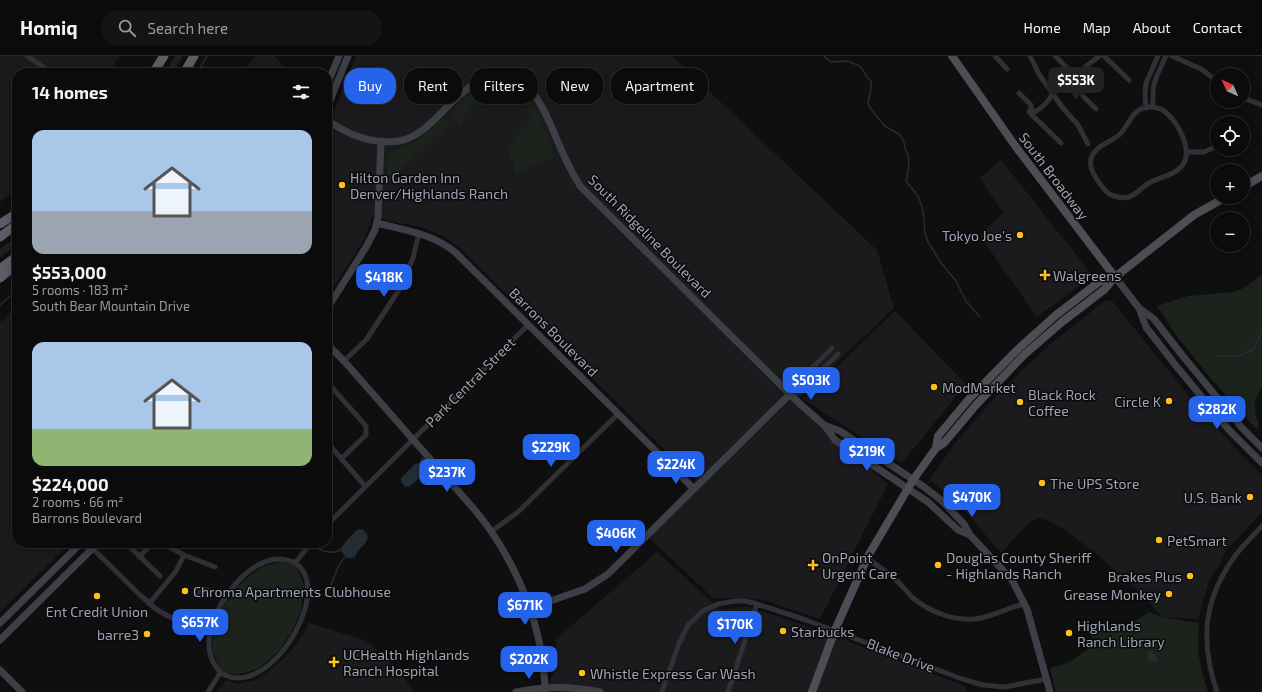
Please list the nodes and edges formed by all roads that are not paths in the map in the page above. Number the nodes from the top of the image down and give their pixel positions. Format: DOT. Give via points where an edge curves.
graph roads {
  1 [pos="27,56"];
  2 [pos="164,56"];
  3 [pos="194,56"];
  4 [pos="338,56"];
  5 [pos="348,56"];
  6 [pos="952,56"];
  7 [pos="995,56"];
  8 [pos="1030,56"];
  9 [pos="1055,56"];
  10 [pos="1099,56"];
  11 [pos="1104,56"];
  12 [pos="1158,56"];
  13 [pos="1166,56"];
  14 [pos="1172,56"];
  15 [pos="45,68"];
  16 [pos="157,68"];
  17 [pos="187,68"];
  18 [pos="1007,69"];
  19 [pos="332,72"];
  20 [pos="1074,74"];
  21 [pos="1210,76"];
  22 [pos="1129,80"];
  23 [pos="1068,81"];
  24 [pos="1019,93"];
  25 [pos="1053,93"];
  26 [pos="332,96"];
  27 [pos="1250,101"];
  28 [pos="1262,105"];
  29 [pos="1152,107"];
  30 [pos="1146,108"];
  31 [pos="1031,109"];
  32 [pos="1096,109"];
  33 [pos="332,124"];
  34 [pos="381,142"];
  35 [pos="1061,143"];
  36 [pos="1088,144"];
  37 [pos="1210,149"];
  38 [pos="1186,152"];
  39 [pos="1262,176"];
  40 [pos="1250,183"];
  41 [pos="1214,204"];
  42 [pos="12,216"];
  43 [pos="377,223"];
  44 [pos="0,224"];
  45 [pos="12,228"];
  46 [pos="419,233"];
  47 [pos="0,237"];
  48 [pos="12,260"];
  49 [pos="12,268"];
  50 [pos="0,269"];
  51 [pos="1115,277"];
  52 [pos="0,278"];
  53 [pos="332,301"];
  54 [pos="1139,308"];
  55 [pos="528,325"];
  56 [pos="832,348"];
  57 [pos="332,349"];
  58 [pos="838,354"];
  59 [pos="344,361"];
  60 [pos="332,388"];
  61 [pos="790,394"];
  62 [pos="618,414"];
  63 [pos="824,425"];
  64 [pos="412,440"];
  65 [pos="332,448"];
  66 [pos="1262,448"];
  67 [pos="341,459"];
  68 [pos="1262,463"];
  69 [pos="913,480"];
  70 [pos="365,486"];
  71 [pos="908,488"];
  72 [pos="694,489"];
  73 [pos="332,520"];
  74 [pos="1262,526"];
  75 [pos="492,531"];
  76 [pos="970,535"];
  77 [pos="76,548"];
  78 [pos="90,548"];
  79 [pos="96,548"];
  80 [pos="131,548"];
  81 [pos="148,548"];
  82 [pos="171,548"];
  83 [pos="306,548"];
  84 [pos="184,555"];
  85 [pos="139,557"];
  86 [pos="867,558"];
  87 [pos="295,563"];
  88 [pos="215,567"];
  89 [pos="160,576"];
  90 [pos="150,604"];
  91 [pos="758,604"];
  92 [pos="1025,604"];
  93 [pos="530,608"];
  94 [pos="0,623"];
  95 [pos="210,630"];
  96 [pos="835,630"];
  97 [pos="0,640"];
  98 [pos="0,670"];
  99 [pos="220,673"];
  100 [pos="1046,679"];
  101 [pos="545,690"];
  102 [pos="22,692"];
  103 [pos="208,692"];
  104 [pos="516,692"];
  105 [pos="600,692"];
  106 [pos="662,692"];
  107 [pos="728,692"];
  108 [pos="812,692"];
  109 [pos="1050,692"];
  110 [pos="1217,692"];
  1 -- 15 [label="street"];
  2 -- 16 [label="highway"];
  3 -- 17 [label="highway"];
  4 -- 19 [label="street"];
  5 -- 26 [label="street"];
  6 -- 51 [label="main road, South Broadway" via="1016,147"];
  7 -- 18 [label="street"];
  8 -- 25 [label="street"];
  9 -- 20 [label="street"];
  10 -- 20 [label="street"];
  11 -- 22 [label="street"];
  12 -- 30 [label="street" via="1146,83"];
  13 -- 29 [label="street" via="1154,84"];
  14 -- 21 [label="street"];
  20 -- 23 [label="street"];
  23 -- 25 [label="street"];
  23 -- 32 [label="street"];
  24 -- 31 [label="street"];
  25 -- 31 [label="street" via="1044,106 1035,112"];
  25 -- 36 [label="street" via="1078,125"];
  27 -- 28 [label="street"];
  29 -- 30 [label="street"];
  29 -- 38 [label="street" via="1160,109 1178,126"];
  30 -- 38 [label="street" via="1136,112 1122,132 1096,150 1092,156 1092,172 1107,193 1122,198 1131,197 1149,183 1176,172 1184,162"];
  31 -- 35 [label="street"];
  33 -- 34 [label="street, South Ridgeline Boulevard" via="357,136"];
  34 -- 43 [label="street"];
  34 -- 61 [label="street, South Ridgeline Boulevard" via="399,141 412,136 427,127 461,93 486,79 501,78 531,91 541,103 571,172 581,187"];
  37 -- 38 [label="street" via="1204,152"];
  39 -- 40 [label="main road"];
  41 -- 51 [label="main road" via="1194,215"];
  42 -- 44 [label="highway"];
  43 -- 46 [label="street, Barrons Boulevard"];
  43 -- 53 [label="street" via="373,235"];
  45 -- 47 [label="highway"];
  46 -- 55 [label="street, Barrons Boulevard" via="441,242 455,252"];
  46 -- 59 [label="street" via="413,258 399,290 366,340"];
  48 -- 50 [label="highway"];
  49 -- 52 [label="highway"];
  51 -- 54 [label="street, South Broadway"];
  51 -- 69 [label="main road" via="1020,359 944,443 936,448"];
  54 -- 66 [label="street, South Broadway" via="1154,320 1243,429"];
  54 -- 68 [label="street, South Broadway" via="1146,327 1173,362 1228,429"];
  55 -- 62 [label="street, Barrons Boulevard"];
  55 -- 64 [label="street, Park Central Street"];
  56 -- 61 [label="street" via="794,385"];
  57 -- 59 [label="street"];
  58 -- 61 [label="street" via="800,391"];
  59 -- 64 [label="street"];
  60 -- 67 [label="street" via="366,426 366,435"];
  61 -- 63 [label="street, South Ridgeline Boulevard"];
  61 -- 72 [label="street"];
  62 -- 72 [label="street, Barrons Boulevard"];
  62 -- 75 [label="street" via="518,512"];
  63 -- 69 [label="street, South Ridgeline Boulevard" via="840,431"];
  63 -- 71 [label="street, South Ridgeline Boulevard" via="835,440"];
  64 -- 70 [label="street, Park Central Street"];
  64 -- 75 [label="street"];
  65 -- 67 [label="street"];
  67 -- 70 [label="street"];
  69 -- 71 [label="main road"];
  69 -- 76 [label="street, South Ridgeline Boulevard" via="940,500 964,524"];
  70 -- 73 [label="street, Park Central Street"];
  71 -- 76 [label="street, South Ridgeline Boulevard" via="933,506 958,530"];
  71 -- 86 [label="main road"];
  72 -- 93 [label="street" via="602,579 581,591"];
  74 -- 110 [label="street" via="1236,554 1223,575 1213,599 1207,624 1207,649"];
  75 -- 93 [label="street" via="514,570"];
  76 -- 92 [label="street" via="1012,580"];
  77 -- 94 [label="street"];
  78 -- 97 [label="street"];
  79 -- 90 [label="street"];
  80 -- 85 [label="street"];
  81 -- 85 [label="street"];
  82 -- 84 [label="street"];
  83 -- 87 [label="street"];
  84 -- 88 [label="street"];
  84 -- 90 [label="street" via="176,571"];
  85 -- 89 [label="street"];
  86 -- 92 [label="street" via="894,578 920,603 950,617 980,618"];
  86 -- 96 [label="main road"];
  87 -- 95 [label="street" via="274,559 251,570 228,594"];
  87 -- 99 [label="street" via="304,576 308,594 302,618 291,640 276,658 256,673 235,678"];
  90 -- 95 [label="street" via="172,618"];
  91 -- 96 [label="street, Blake Drive"];
  91 -- 106 [label="street, Blake Drive" via="744,601 725,602 703,611 693,619 680,639"];
  91 -- 107 [label="street"];
  92 -- 100 [label="street"];
  93 -- 101 [label="street" via="540,650"];
  95 -- 99 [label="street" via="210,656"];
  96 -- 100 [label="street, Blake Drive" via="983,685 1005,687"];
  96 -- 108 [label="main road"];
  98 -- 102 [label="street"];
  99 -- 103 [label="street"];
  100 -- 109 [label="street"];
  101 -- 104 [label="street"];
  101 -- 105 [label="street" via="574,688"];
}
